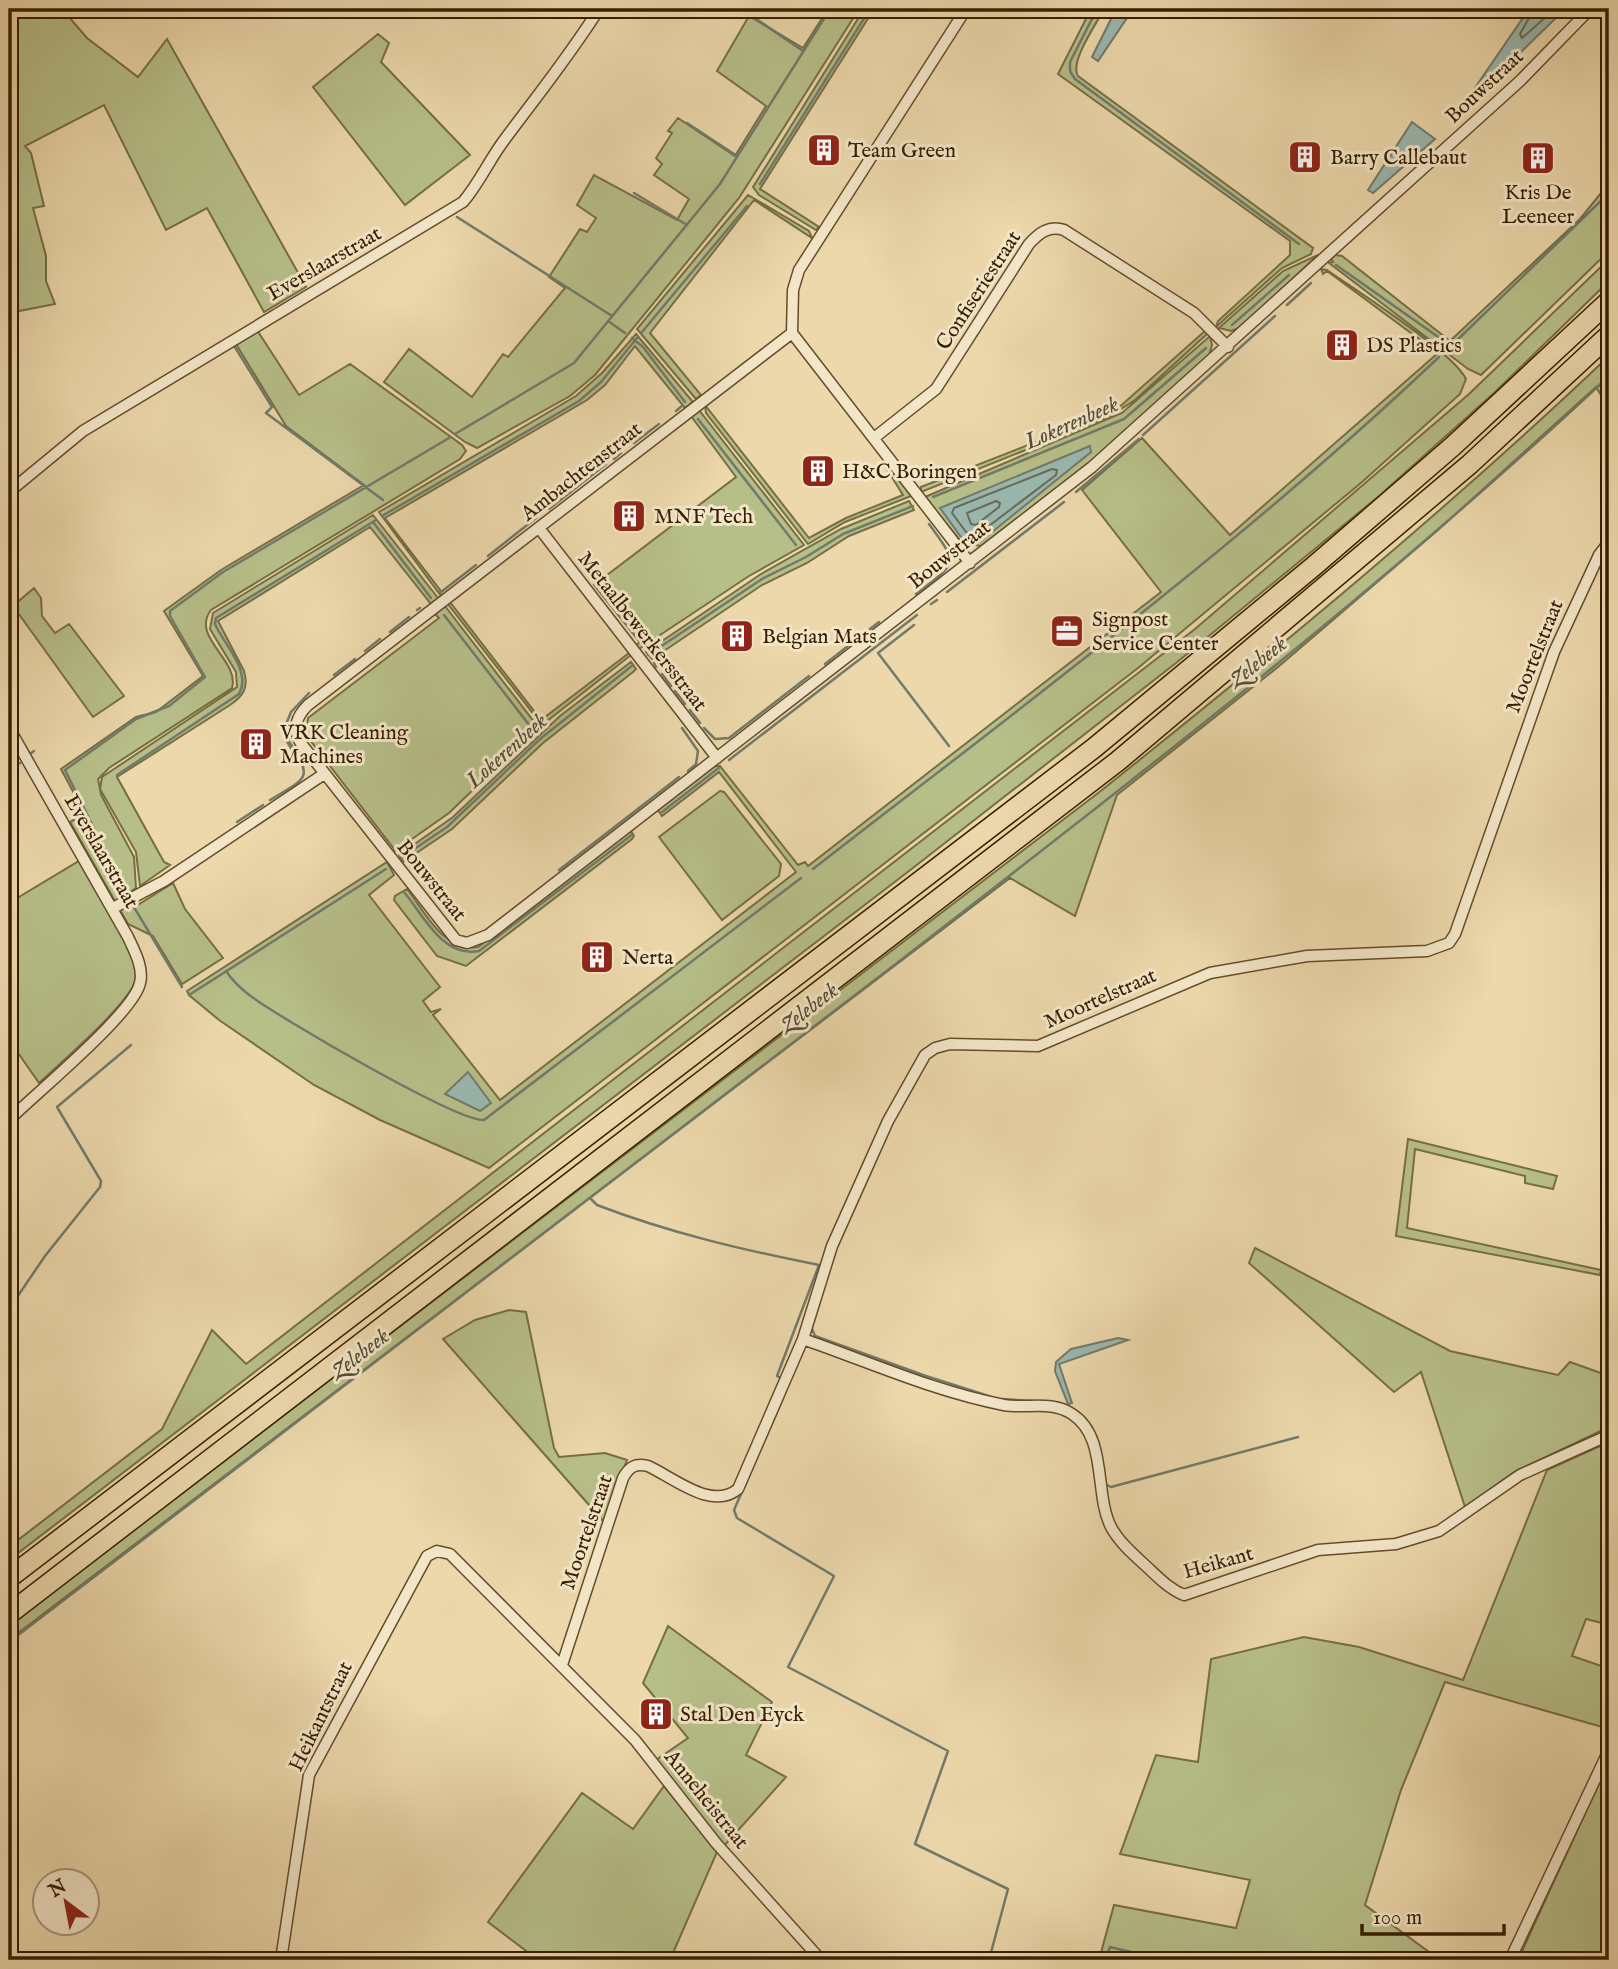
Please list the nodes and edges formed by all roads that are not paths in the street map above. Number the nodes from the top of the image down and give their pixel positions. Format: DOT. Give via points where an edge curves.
graph roads {
  1 [pos="599,9"];
  2 [pos="966,9"];
  3 [pos="1590,9"];
  4 [pos="1609,301"];
  5 [pos="792,333"];
  6 [pos="1609,335"];
  7 [pos="1228,347"];
  8 [pos="874,438"];
  9 [pos="9,492"];
  10 [pos="539,528"];
  11 [pos="1609,542"];
  12 [pos="971,563"];
  13 [pos="9,728"];
  14 [pos="717,758"];
  15 [pos="324,774"];
  16 [pos="113,908"];
  17 [pos="9,1119"];
  18 [pos="803,1339"];
  19 [pos="1609,1435"];
  20 [pos="438,1550"];
  21 [pos="9,1578"];
  22 [pos="9,1614"];
  23 [pos="562,1665"];
  24 [pos="1609,1750"];
  25 [pos="281,1960"];
  26 [pos="821,1960"];
  27 [pos="1510,1960"];
  1 -- 9 [label="street, Everslaarstraat" via="463,202 93,425"];
  2 -- 5 [label="street" via="799,270 793,290"];
  3 -- 7 [label="street, Bouwstraat" via="1520,81"];
  4 -- 21 [label="highway" via="1434,463 1094,748"];
  5 -- 8 [label="street"];
  5 -- 10 [label="street, Ambachtenstraat"];
  6 -- 22 [label="highway" via="1460,473 1118,761"];
  7 -- 8 [label="street, Confiseriestraat" via="1186,308 1056,227 1029,244 936,389"];
  7 -- 12 [label="street, Bouwstraat" via="1092,467"];
  8 -- 12 [label="street"];
  10 -- 14 [label="street, Metaalbewerkersstraat"];
  10 -- 15 [label="street, Ambachtenstraat" via="302,711 296,734"];
  11 -- 18 [label="street, Moortelstraat" via="1554,652 1449,943 1427,951 1307,956 1232,967 1168,989 1038,1046 950,1044 935,1048 919,1061 879,1140 832,1245"];
  12 -- 14 [label="street, Bouwstraat"];
  13 -- 16 [label="street, Everslaarstraat"];
  14 -- 15 [label="street, Bouwstraat" via="488,935 467,943 449,934"];
  15 -- 16 [label="street" via="164,881"];
  16 -- 17 [label="street, Everslaarstraat" via="140,970 134,998"];
  18 -- 19 [label="street, Heikant" via="976,1399 1058,1408 1073,1414 1095,1452 1110,1525 1137,1558 1184,1595 1318,1550 1396,1544 1439,1531 1520,1475"];
  18 -- 23 [label="street, Moortelstraat" via="738,1489 729,1497 713,1498 640,1464 626,1472"];
  20 -- 23 [label="street, Anneheistraat" via="450,1554"];
  20 -- 25 [label="street, Heikantstraat" via="427,1556 309,1775"];
  23 -- 26 [label="street, Anneheistraat" via="635,1740 716,1843"];
  24 -- 27 [label="street"];
}
